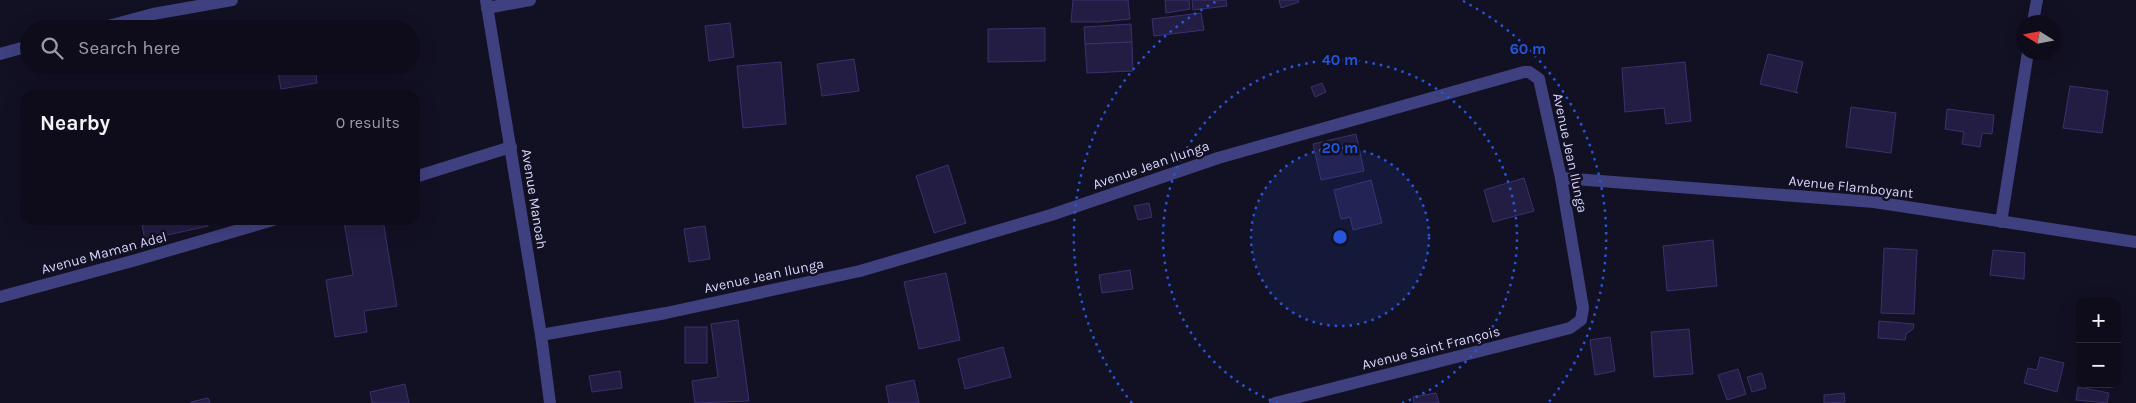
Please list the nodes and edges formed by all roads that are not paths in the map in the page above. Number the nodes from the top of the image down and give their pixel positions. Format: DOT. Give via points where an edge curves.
graph roads {
  1 [pos="232,0"];
  2 [pos="530,0"];
  3 [pos="2037,0"];
  4 [pos="487,4"];
  5 [pos="2034,15"];
  6 [pos="131,20"];
  7 [pos="20,48"];
  8 [pos="0,54"];
  9 [pos="2027,60"];
  10 [pos="511,147"];
  11 [pos="420,175"];
  12 [pos="1561,178"];
  13 [pos="2001,222"];
  14 [pos="255,225"];
  15 [pos="2136,242"];
  16 [pos="0,297"];
  17 [pos="1583,308"];
  18 [pos="541,335"];
  19 [pos="550,403"];
  20 [pos="1275,403"];
  1 -- 6 [label="street"];
  2 -- 4 [label="street"];
  3 -- 5 [label="street"];
  4 -- 10 [label="street, Avenue Manoah"];
  7 -- 8 [label="street"];
  9 -- 13 [label="street"];
  10 -- 11 [label="street"];
  10 -- 18 [label="street, Avenue Manoah"];
  12 -- 13 [label="street, Avenue Flamboyant" via="1874,202"];
  12 -- 17 [label="street, Avenue Jean Ilunga"];
  12 -- 18 [label="street, Avenue Jean Ilunga" via="1539,79 1524,72 1218,158 1052,216 860,271"];
  13 -- 15 [label="street, Avenue Flamboyant"];
  14 -- 16 [label="street, Avenue Maman Adel"];
  17 -- 20 [label="street, Avenue Saint François" via="1580,320 1570,328"];
  18 -- 19 [label="street, Avenue Manoah"];
}
